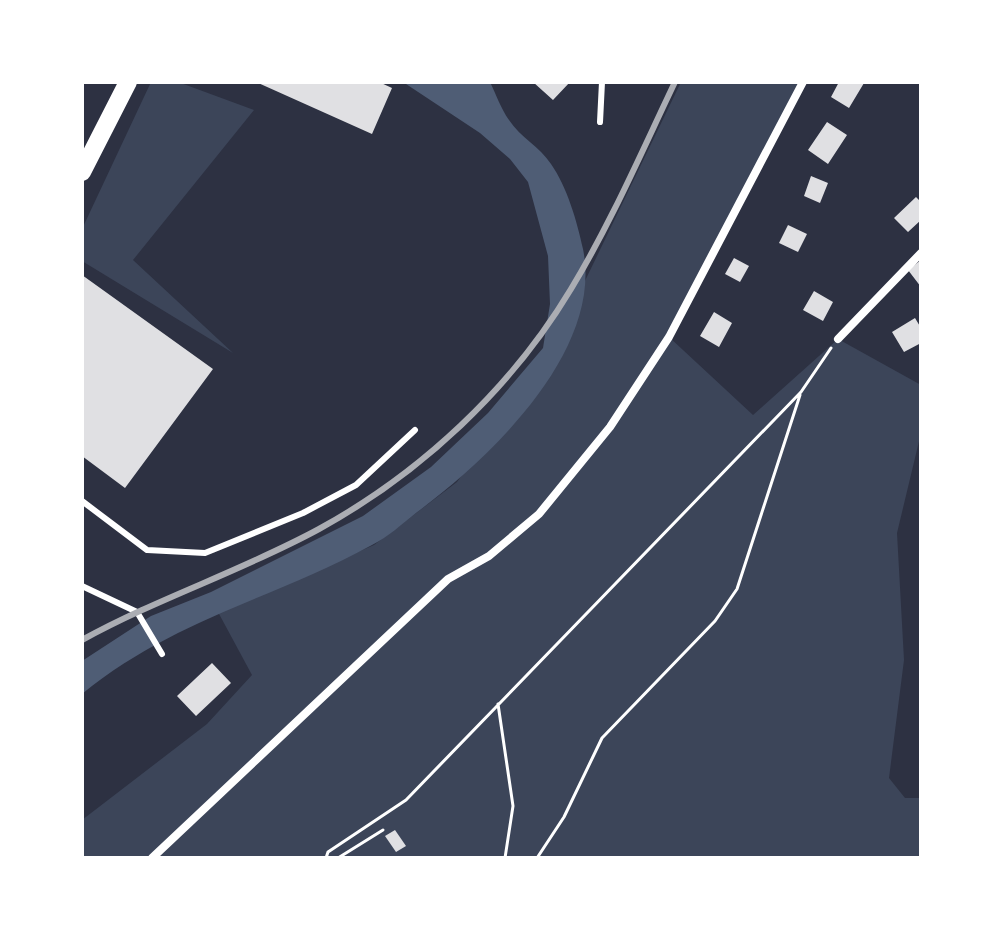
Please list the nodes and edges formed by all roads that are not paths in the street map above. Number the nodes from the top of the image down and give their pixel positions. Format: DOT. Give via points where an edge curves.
graph roads {
  1 [pos="128,82"];
  2 [pos="602,82"];
  3 [pos="803,82"];
  4 [pos="600,122"];
  5 [pos="82,172"];
  6 [pos="921,253"];
  7 [pos="838,339"];
  8 [pos="415,430"];
  9 [pos="82,501"];
  10 [pos="82,586"];
  11 [pos="162,654"];
  12 [pos="152,858"];
  1 -- 5 [label="main road"];
  2 -- 4 [label="lane"];
  3 -- 12 [label="street" via="669,337 610,427 539,514 489,556 448,579"];
  6 -- 7 [label="street"];
  8 -- 9 [label="lane" via="356,485 205,553 147,550"];
  10 -- 11 [label="lane" via="127,606 143,620"];
}
